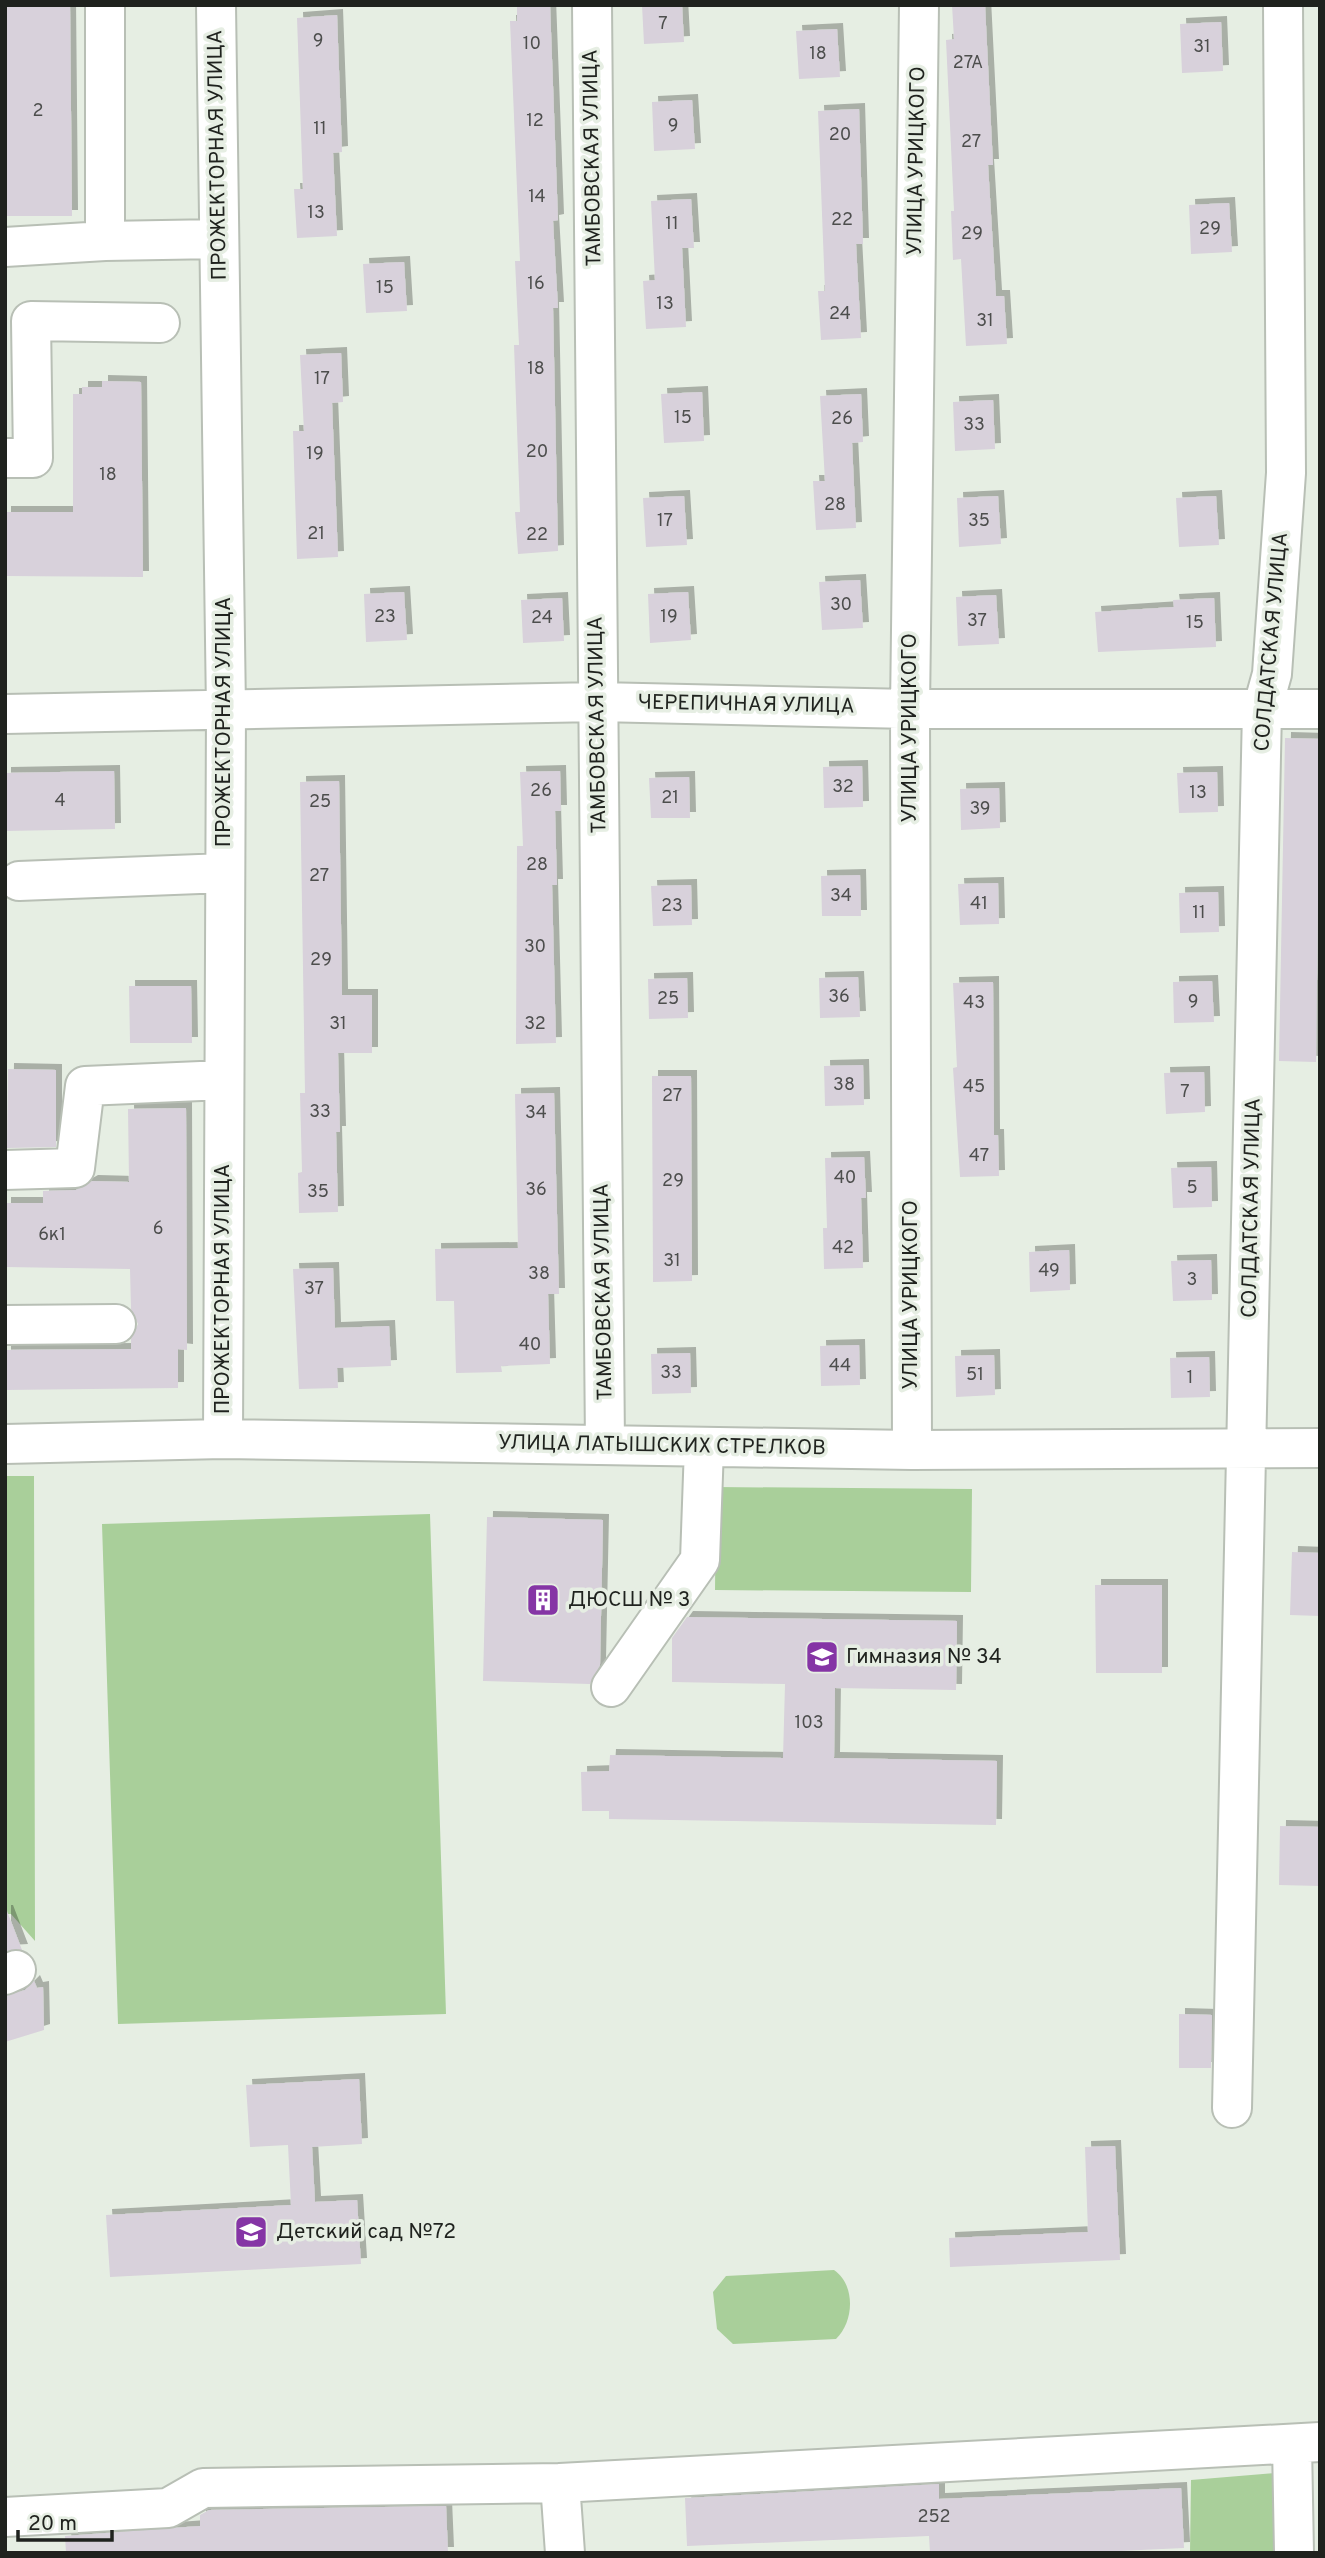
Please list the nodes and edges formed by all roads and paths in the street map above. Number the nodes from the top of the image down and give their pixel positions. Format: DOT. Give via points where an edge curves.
graph roads {
  1 [pos="105,5"];
  2 [pos="216,5"];
  3 [pos="592,5"];
  4 [pos="919,5"];
  5 [pos="1283,5"];
  6 [pos="219,239"];
  7 [pos="105,241"];
  8 [pos="5,247"];
  9 [pos="160,323"];
  10 [pos="5,458"];
  11 [pos="598,702"];
  12 [pos="910,709"];
  13 [pos="1320,709"];
  14 [pos="226,710"];
  15 [pos="1262,710"];
  16 [pos="5,714"];
  17 [pos="225,873"];
  18 [pos="19,881"];
  19 [pos="224,1080"];
  20 [pos="5,1170"];
  21 [pos="116,1324"];
  22 [pos="5,1325"];
  23 [pos="223,1439"];
  24 [pos="5,1444"];
  25 [pos="605,1445"];
  26 [pos="704,1447"];
  27 [pos="1247,1447"];
  28 [pos="1320,1448"];
  29 [pos="912,1450"];
  30 [pos="611,1687"];
  31 [pos="1232,2108"];
  32 [pos="1306,2443"];
  33 [pos="561,2483"];
  34 [pos="5,2517"];
  35 [pos="565,2553"];
  36 [pos="1294,2553"];
  1 -- 7 [label="street"];
  2 -- 6 [label="street, ПРОЖЕКТОРНАЯ УЛИЦА"];
  3 -- 11 [label="street, ТАМБОВСКАЯ УЛИЦА"];
  4 -- 12 [label="street, УЛИЦА УРИЦКОГО"];
  5 -- 15 [label="street, СОЛДАТСКАЯ УЛИЦА" via="1286,473 1272,674"];
  6 -- 7 [label="street"];
  6 -- 14 [label="street, ПРОЖЕКТОРНАЯ УЛИЦА"];
  7 -- 8 [label="street"];
  9 -- 10 [label="street" via="31,321 33,458"];
  11 -- 12 [label="street, ЧЕРЕПИЧНАЯ УЛИЦА"];
  11 -- 14 [label="street, ЧЕРЕПИЧНАЯ УЛИЦА"];
  11 -- 25 [label="street, ТАМБОВСКАЯ УЛИЦА"];
  12 -- 15 [label="street, ЧЕРЕПИЧНАЯ УЛИЦА"];
  12 -- 29 [label="street, УЛИЦА УРИЦКОГО"];
  13 -- 15 [label="street, ЧЕРЕПИЧНАЯ УЛИЦА"];
  14 -- 16 [label="street, ЧЕРЕПИЧНАЯ УЛИЦА"];
  14 -- 17 [label="street, ПРОЖЕКТОРНАЯ УЛИЦА"];
  15 -- 27 [label="street, СОЛДАТСКАЯ УЛИЦА"];
  17 -- 18 [label="street"];
  17 -- 19 [label="street, ПРОЖЕКТОРНАЯ УЛИЦА"];
  19 -- 20 [label="street" via="85,1086 75,1168"];
  19 -- 23 [label="street, ПРОЖЕКТОРНАЯ УЛИЦА"];
  21 -- 22 [label="street"];
  23 -- 24 [label="street, УЛИЦА ЛАТЫШСКИХ СТРЕЛКОВ"];
  23 -- 25 [label="street, УЛИЦА ЛАТЫШСКИХ СТРЕЛКОВ"];
  25 -- 26 [label="street, УЛИЦА ЛАТЫШСКИХ СТРЕЛКОВ"];
  26 -- 29 [label="street, УЛИЦА ЛАТЫШСКИХ СТРЕЛКОВ"];
  26 -- 30 [label="street" via="700,1560"];
  27 -- 28 [label="street, УЛИЦА ЛАТЫШСКИХ СТРЕЛКОВ"];
  27 -- 29 [label="street, УЛИЦА ЛАТЫШСКИХ СТРЕЛКОВ"];
  27 -- 31 [label="street, СОЛДАТСКАЯ УЛИЦА"];
  32 -- 33 [label="street"];
  32 -- 36 [label="street"];
  33 -- 34 [label="street" via="203,2488 168,2508"];
  33 -- 35 [label="street"];
}
